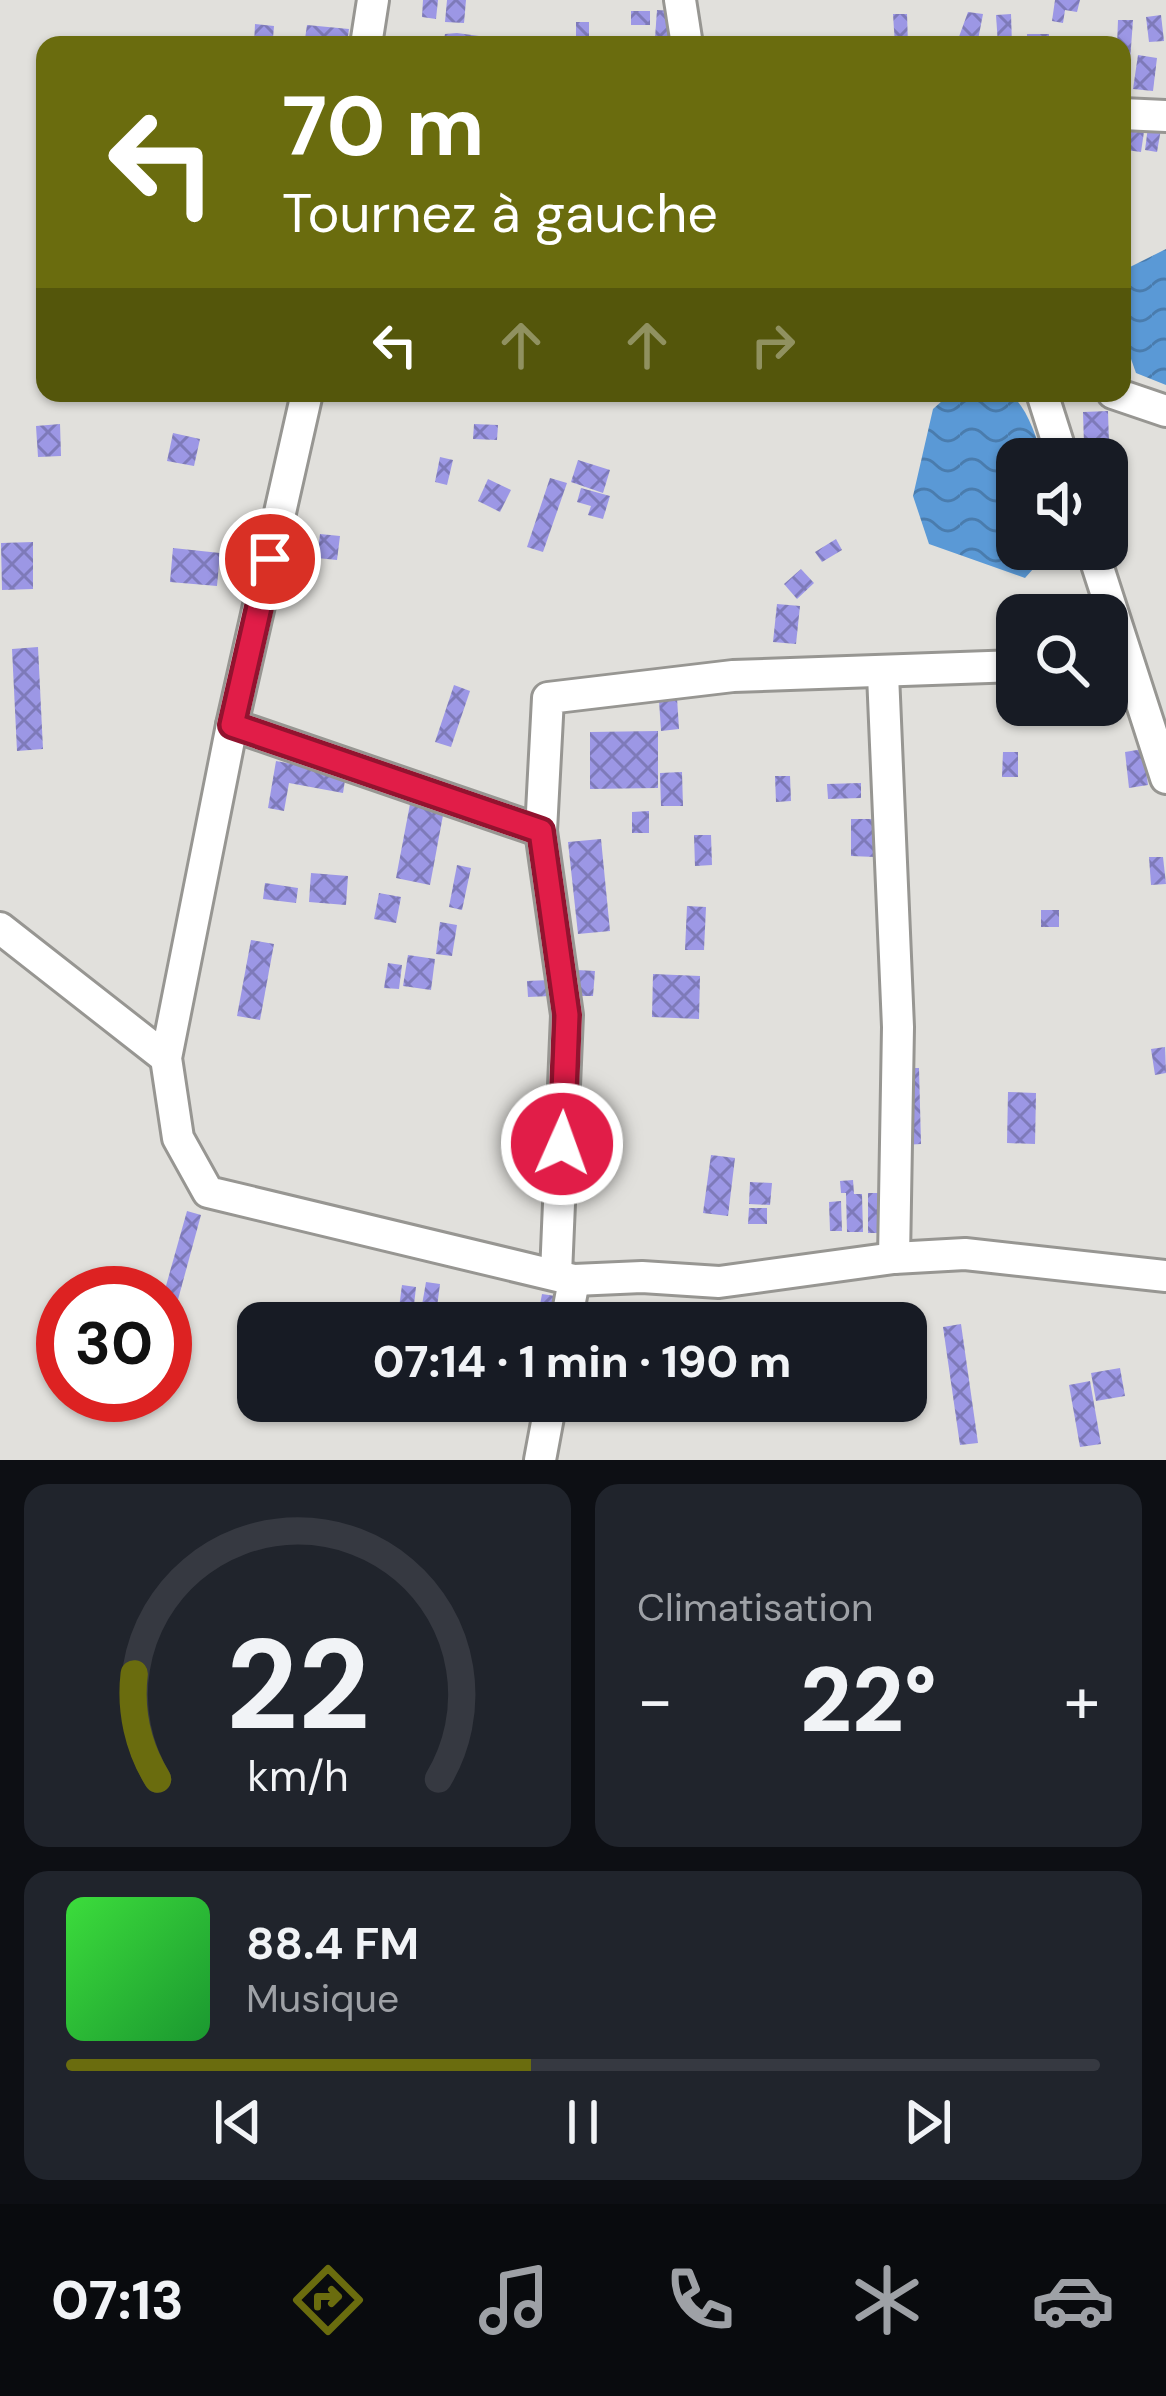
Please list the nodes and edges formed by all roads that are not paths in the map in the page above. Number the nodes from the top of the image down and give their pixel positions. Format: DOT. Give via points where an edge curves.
graph roads {
  1 [pos="373,0"];
  2 [pos="680,0"];
  3 [pos="367,36"];
  4 [pos="686,36"];
  5 [pos="1131,114"];
  6 [pos="1166,116"];
  7 [pos="1131,399"];
  8 [pos="305,402"];
  9 [pos="1045,402"];
  10 [pos="1166,411"];
  11 [pos="1056,438"];
  12 [pos="996,667"];
  13 [pos="883,674"];
  14 [pos="1128,685"];
  15 [pos="232,725"];
  16 [pos="1166,778"];
  17 [pos="541,831"];
  18 [pos="0,928"];
  19 [pos="166,1058"];
  20 [pos="894,1258"];
  21 [pos="1166,1276"];
  22 [pos="565,1277"];
  23 [pos="566,1302"];
  24 [pos="547,1422"];
  25 [pos="540,1460"];
  1 -- 3 [label="street"];
  2 -- 4 [label="street"];
  5 -- 6 [label="street"];
  7 -- 10 [label="street"];
  8 -- 15 [label="street"];
  9 -- 11 [label="street"];
  12 -- 13 [label="street"];
  13 -- 17 [label="street" via="733,676 548,698"];
  13 -- 20 [label="street" via="898,1027"];
  14 -- 16 [label="street"];
  15 -- 17 [label="street"];
  15 -- 19 [label="street"];
  17 -- 22 [label="street" via="567,1015"];
  18 -- 19 [label="street"];
  19 -- 22 [label="street" via="178,1138 208,1192"];
  20 -- 21 [label="street" via="965,1254"];
  20 -- 22 [label="street" via="719,1282"];
  22 -- 23 [label="street"];
  24 -- 25 [label="street"];
}
